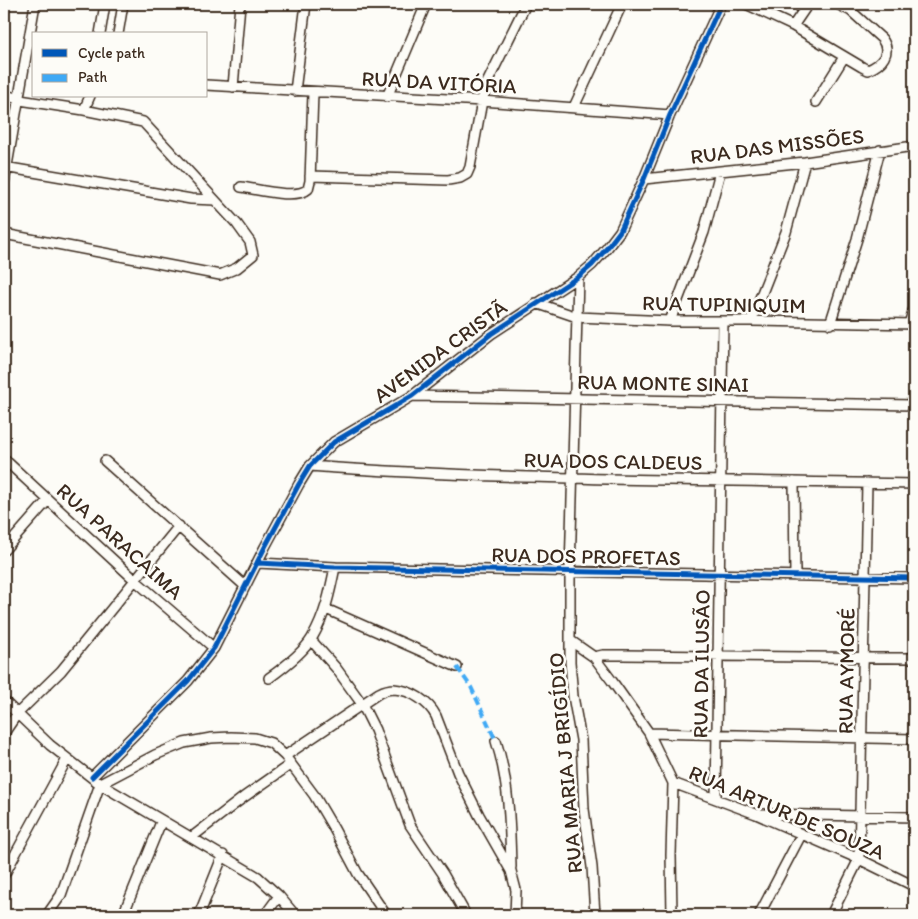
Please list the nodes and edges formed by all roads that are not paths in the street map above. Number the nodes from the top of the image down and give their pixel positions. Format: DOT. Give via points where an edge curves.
graph roads {
  1 [pos="35,4"];
  2 [pos="105,4"];
  3 [pos="124,4"];
  4 [pos="240,4"];
  5 [pos="306,4"];
  6 [pos="426,4"];
  7 [pos="526,4"];
  8 [pos="622,4"];
  9 [pos="721,4"];
  10 [pos="746,4"];
  11 [pos="808,4"];
  12 [pos="837,4"];
  13 [pos="793,26"];
  14 [pos="100,32"];
  15 [pos="118,32"];
  16 [pos="844,57"];
  17 [pos="208,86"];
  18 [pos="233,87"];
  19 [pos="295,91"];
  20 [pos="314,93"];
  21 [pos="4,94"];
  22 [pos="387,97"];
  23 [pos="89,98"];
  24 [pos="20,100"];
  25 [pos="482,101"];
  26 [pos="816,102"];
  27 [pos="574,107"];
  28 [pos="84,110"];
  29 [pos="670,115"];
  30 [pos="914,146"];
  31 [pos="880,150"];
  32 [pos="805,162"];
  33 [pos="5,167"];
  34 [pos="720,172"];
  35 [pos="310,176"];
  36 [pos="644,179"];
  37 [pos="4,183"];
  38 [pos="241,187"];
  39 [pos="214,200"];
  40 [pos="4,234"];
  41 [pos="578,277"];
  42 [pos="536,303"];
  43 [pos="914,308"];
  44 [pos="577,317"];
  45 [pos="670,321"];
  46 [pos="752,321"];
  47 [pos="723,322"];
  48 [pos="830,324"];
  49 [pos="911,324"];
  50 [pos="412,396"];
  51 [pos="576,398"];
  52 [pos="722,401"];
  53 [pos="914,405"];
  54 [pos="4,458"];
  55 [pos="104,460"];
  56 [pos="310,466"];
  57 [pos="573,478"];
  58 [pos="719,480"];
  59 [pos="794,482"];
  60 [pos="867,484"];
  61 [pos="914,484"];
  62 [pos="48,500"];
  63 [pos="179,526"];
  64 [pos="4,550"];
  65 [pos="258,563"];
  66 [pos="335,567"];
  67 [pos="570,572"];
  68 [pos="720,574"];
  69 [pos="795,576"];
  70 [pos="865,577"];
  71 [pos="914,578"];
  72 [pos="136,581"];
  73 [pos="245,586"];
  74 [pos="326,609"];
  75 [pos="311,640"];
  76 [pos="571,642"];
  77 [pos="214,648"];
  78 [pos="718,655"];
  79 [pos="594,657"];
  80 [pos="864,657"];
  81 [pos="914,658"];
  82 [pos="456,667"];
  83 [pos="269,678"];
  84 [pos="4,701"];
  85 [pos="362,704"];
  86 [pos="17,714"];
  87 [pos="4,733"];
  88 [pos="649,733"];
  89 [pos="716,734"];
  90 [pos="862,739"];
  91 [pos="914,739"];
  92 [pos="496,741"];
  93 [pos="67,759"];
  94 [pos="288,760"];
  95 [pos="92,777"];
  96 [pos="673,783"];
  97 [pos="100,784"];
  98 [pos="716,798"];
  99 [pos="756,814"];
  100 [pos="860,816"];
  101 [pos="914,817"];
  102 [pos="162,822"];
  103 [pos="801,835"];
  104 [pos="192,837"];
  105 [pos="223,855"];
  106 [pos="860,859"];
  107 [pos="511,870"];
  108 [pos="4,875"];
  109 [pos="914,886"];
  110 [pos="279,896"];
  111 [pos="47,915"];
  112 [pos="123,915"];
  113 [pos="200,915"];
  114 [pos="265,915"];
  115 [pos="295,915"];
  116 [pos="386,915"];
  117 [pos="466,915"];
  118 [pos="514,915"];
  119 [pos="595,915"];
  120 [pos="672,915"];
  121 [pos="759,915"];
  122 [pos="831,915"];
  1 -- 24 [label="street"];
  2 -- 14 [label="street"];
  3 -- 15 [label="street"];
  4 -- 18 [label="street"];
  5 -- 19 [label="street"];
  6 -- 22 [label="street"];
  7 -- 25 [label="street" via="491,74"];
  8 -- 27 [label="street"];
  9 -- 29 [label="street, AVENIDA CRISTÃ"];
  10 -- 13 [label="street"];
  11 -- 13 [label="street"];
  12 -- 16 [label="street" via="851,11 882,40 888,52 868,70"];
  13 -- 16 [label="street"];
  16 -- 26 [label="street"];
  17 -- 18 [label="street, RUA DA VITÓRIA"];
  18 -- 19 [label="street, RUA DA VITÓRIA"];
  19 -- 20 [label="street, RUA DA VITÓRIA"];
  20 -- 22 [label="street, RUA DA VITÓRIA"];
  20 -- 35 [label="street"];
  21 -- 24 [label="street"];
  22 -- 25 [label="street, RUA DA VITÓRIA"];
  23 -- 28 [label="street"];
  24 -- 28 [label="street"];
  24 -- 33 [label="street"];
  25 -- 27 [label="street, RUA DA VITÓRIA"];
  25 -- 35 [label="street" via="472,160 467,174 460,178"];
  27 -- 29 [label="street, RUA DA VITÓRIA"];
  28 -- 39 [label="street" via="143,122"];
  29 -- 36 [label="street, AVENIDA CRISTÃ"];
  30 -- 31 [label="street, RUA DAS MISSÕES"];
  31 -- 32 [label="street, RUA DAS MISSÕES"];
  31 -- 48 [label="street"];
  32 -- 34 [label="street, RUA DAS MISSÕES"];
  32 -- 46 [label="street" via="786,232"];
  33 -- 37 [label="street"];
  33 -- 39 [label="street" via="191,199"];
  34 -- 36 [label="street, RUA DAS MISSÕES"];
  34 -- 45 [label="street" via="704,232"];
  35 -- 38 [label="street" via="308,190 299,194"];
  36 -- 41 [label="street, AVENIDA CRISTÃ" via="620,231 597,260"];
  39 -- 40 [label="street" via="250,242 253,255 237,268 220,275"];
  41 -- 42 [label="street, AVENIDA CRISTÃ"];
  41 -- 44 [label="street, RUA MARIA J BRIGÍDIO"];
  42 -- 44 [label="street, RUA TUPINIQUIM"];
  42 -- 50 [label="street, AVENIDA CRISTÃ"];
  43 -- 49 [label="street"];
  44 -- 45 [label="street, RUA TUPINIQUIM"];
  44 -- 51 [label="street, RUA MARIA J BRIGÍDIO"];
  45 -- 47 [label="street, RUA TUPINIQUIM"];
  46 -- 47 [label="street, RUA TUPINIQUIM"];
  46 -- 48 [label="street, RUA TUPINIQUIM"];
  47 -- 52 [label="street, RUA DA ILUSÃO"];
  48 -- 49 [label="street, RUA TUPINIQUIM"];
  50 -- 51 [label="street, RUA MONTE SINAI"];
  50 -- 56 [label="street, AVENIDA CRISTÃ" via="334,442"];
  51 -- 52 [label="street, RUA MONTE SINAI"];
  51 -- 57 [label="street, RUA MARIA J BRIGÍDIO"];
  52 -- 53 [label="street, RUA MONTE SINAI"];
  52 -- 58 [label="street, RUA DA ILUSÃO"];
  54 -- 62 [label="street, RUA PARACAIMA"];
  55 -- 63 [label="street"];
  56 -- 57 [label="street, RUA DOS CALDEUS"];
  56 -- 65 [label="street, AVENIDA CRISTÃ"];
  57 -- 58 [label="street, RUA DOS CALDEUS"];
  57 -- 67 [label="street, RUA MARIA J BRIGÍDIO"];
  58 -- 59 [label="street, RUA DOS CALDEUS"];
  58 -- 68 [label="street, RUA DA ILUSÃO"];
  59 -- 60 [label="street, RUA DOS CALDEUS"];
  59 -- 69 [label="street"];
  60 -- 61 [label="street, RUA DOS CALDEUS"];
  60 -- 70 [label="street, RUA AYMORÉ"];
  62 -- 64 [label="street"];
  62 -- 72 [label="street, RUA PARACAIMA"];
  63 -- 72 [label="street"];
  63 -- 73 [label="street"];
  65 -- 66 [label="street, RUA DOS PROFETAS"];
  65 -- 73 [label="street, AVENIDA CRISTÃ"];
  66 -- 67 [label="street, RUA DOS PROFETAS"];
  66 -- 74 [label="street"];
  67 -- 68 [label="street, RUA DOS PROFETAS"];
  67 -- 76 [label="street, RUA MARIA J BRIGÍDIO"];
  68 -- 69 [label="street, RUA DOS PROFETAS"];
  68 -- 78 [label="street, RUA DA ILUSÃO"];
  69 -- 70 [label="street, RUA DOS PROFETAS"];
  70 -- 71 [label="street, RUA DOS PROFETAS"];
  70 -- 80 [label="street, RUA AYMORÉ"];
  72 -- 77 [label="street, RUA PARACAIMA"];
  72 -- 86 [label="street" via="61,671"];
  73 -- 77 [label="street, AVENIDA CRISTÃ"];
  74 -- 75 [label="street"];
  74 -- 82 [label="street"];
  75 -- 83 [label="street"];
  75 -- 85 [label="street"];
  76 -- 79 [label="street"];
  76 -- 119 [label="street, RUA MARIA J BRIGÍDIO" via="570,662 581,740 584,809"];
  77 -- 95 [label="street, AVENIDA CRISTÃ" via="188,682"];
  78 -- 79 [label="street"];
  78 -- 80 [label="street"];
  78 -- 89 [label="street, RUA DA ILUSÃO"];
  79 -- 88 [label="street"];
  80 -- 81 [label="street"];
  80 -- 90 [label="street, RUA AYMORÉ"];
  84 -- 86 [label="street"];
  85 -- 94 [label="street"];
  85 -- 107 [label="street" via="378,693 393,689 423,700 431,707 458,773"];
  85 -- 117 [label="street" via="410,824 444,874"];
  86 -- 87 [label="street"];
  86 -- 93 [label="street"];
  88 -- 89 [label="street"];
  88 -- 96 [label="street"];
  89 -- 90 [label="street"];
  89 -- 98 [label="street, RUA DA ILUSÃO"];
  90 -- 91 [label="street"];
  90 -- 100 [label="street, RUA AYMORÉ"];
  92 -- 107 [label="street" via="505,778"];
  93 -- 95 [label="street"];
  93 -- 108 [label="street"];
  94 -- 97 [label="street" via="270,743 255,738 211,738 184,743 162,752"];
  94 -- 104 [label="street"];
  94 -- 116 [label="street" via="314,796 358,874"];
  95 -- 97 [label="street"];
  96 -- 98 [label="street, RUA ARTUR DE SOUZA"];
  96 -- 120 [label="street"];
  97 -- 102 [label="street"];
  97 -- 111 [label="street" via="61,895"];
  98 -- 99 [label="street, RUA ARTUR DE SOUZA"];
  99 -- 100 [label="street"];
  99 -- 103 [label="street, RUA ARTUR DE SOUZA"];
  100 -- 101 [label="street"];
  100 -- 106 [label="street, RUA AYMORÉ"];
  102 -- 104 [label="street"];
  102 -- 112 [label="street"];
  103 -- 106 [label="street, RUA ARTUR DE SOUZA"];
  103 -- 121 [label="street"];
  104 -- 105 [label="street"];
  105 -- 110 [label="street" via="258,877"];
  105 -- 113 [label="street"];
  106 -- 109 [label="street, RUA ARTUR DE SOUZA"];
  106 -- 122 [label="street"];
  107 -- 118 [label="street" via="516,890"];
  110 -- 114 [label="street"];
  110 -- 115 [label="street"];
}
